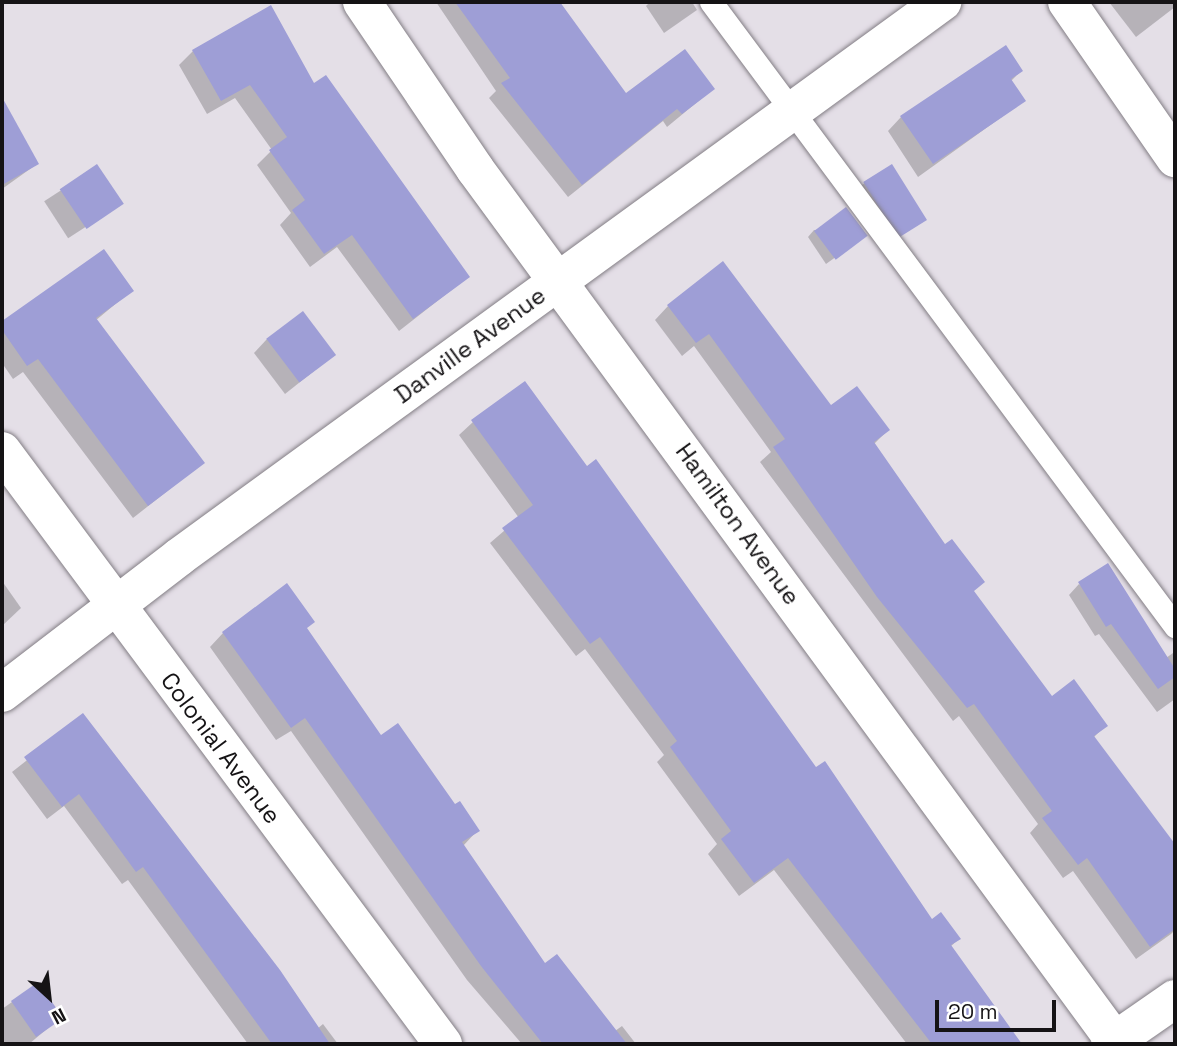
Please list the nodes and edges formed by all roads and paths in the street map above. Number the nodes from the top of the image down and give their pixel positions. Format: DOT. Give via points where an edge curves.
graph roads {
  1 [pos="362,2"];
  2 [pos="711,2"];
  3 [pos="942,2"];
  4 [pos="1067,2"];
  5 [pos="793,109"];
  6 [pos="1175,158"];
  7 [pos="558,281"];
  8 [pos="2,451"];
  9 [pos="115,607"];
  10 [pos="1175,626"];
  11 [pos="2,693"];
  12 [pos="1175,999"];
  13 [pos="1114,1043"];
  14 [pos="443,1044"];
  1 -- 7 [label="street, Hamilton Avenue" via="475,169"];
  2 -- 5 [label="lane"];
  3 -- 5 [label="street, Danville Avenue"];
  4 -- 6 [label="street"];
  5 -- 7 [label="street, Danville Avenue"];
  5 -- 10 [label="lane"];
  7 -- 9 [label="street, Danville Avenue"];
  7 -- 13 [label="street, Hamilton Avenue"];
  8 -- 9 [label="street, Colonial Avenue"];
  9 -- 11 [label="street, Danville Avenue"];
  9 -- 14 [label="street, Colonial Avenue"];
  12 -- 13 [label="street"];
}
